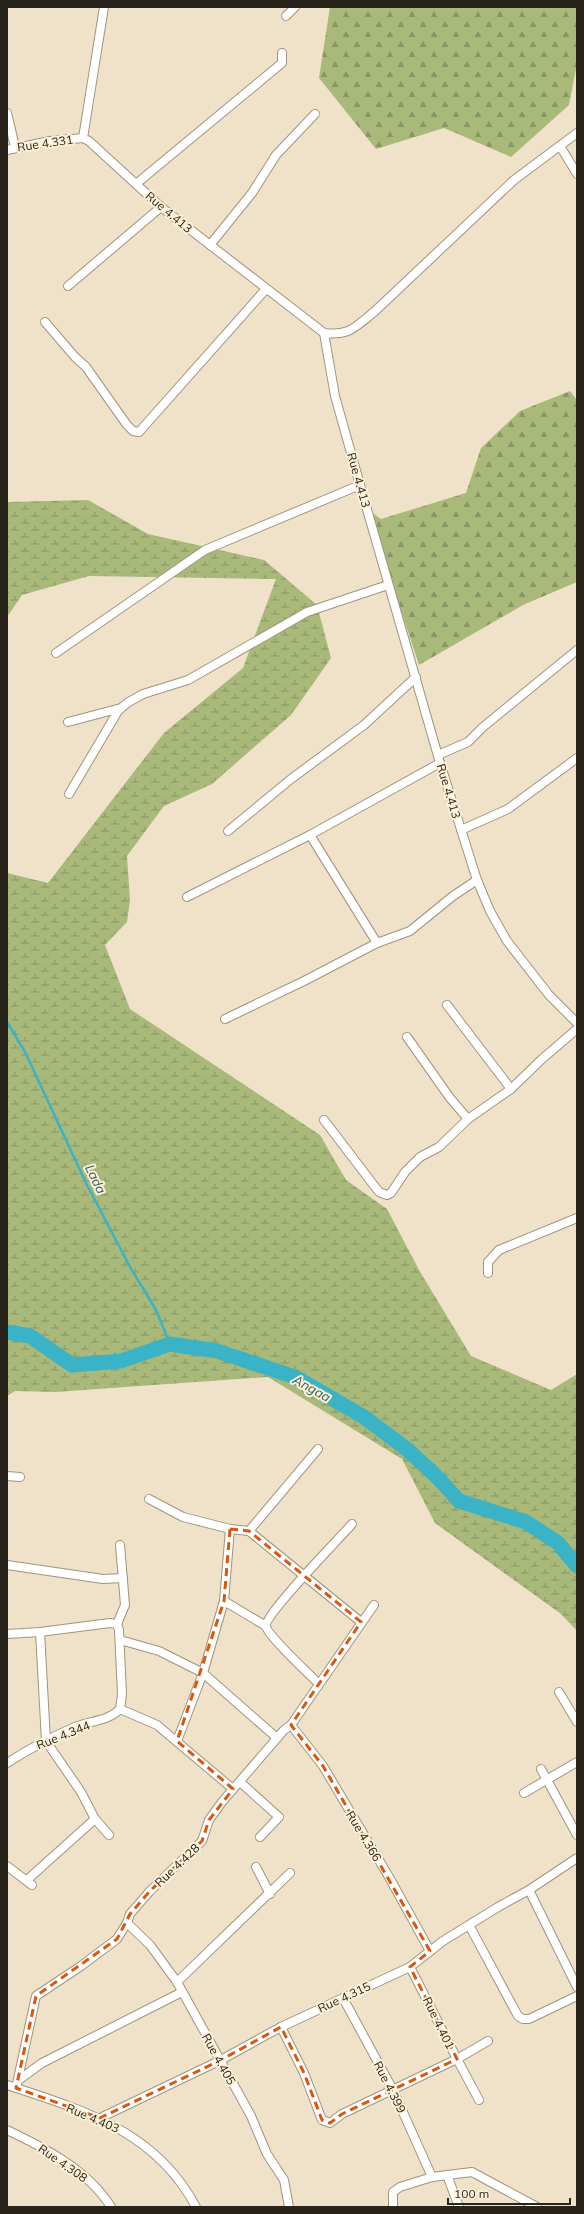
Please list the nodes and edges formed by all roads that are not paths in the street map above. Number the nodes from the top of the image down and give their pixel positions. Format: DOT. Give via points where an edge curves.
graph roads {
  1 [pos="104,7"];
  2 [pos="295,7"];
  3 [pos="286,16"];
  4 [pos="282,53"];
  5 [pos="7,113"];
  6 [pos="315,114"];
  7 [pos="577,133"];
  8 [pos="83,138"];
  9 [pos="560,146"];
  10 [pos="11,148"];
  11 [pos="577,174"];
  12 [pos="136,184"];
  13 [pos="162,207"];
  14 [pos="210,245"];
  15 [pos="68,286"];
  16 [pos="266,289"];
  17 [pos="45,322"];
  18 [pos="324,333"];
  19 [pos="360,485"];
  20 [pos="388,585"];
  21 [pos="577,650"];
  22 [pos="56,653"];
  23 [pos="416,678"];
  24 [pos="121,708"];
  25 [pos="68,722"];
  26 [pos="577,758"];
  27 [pos="439,759"];
  28 [pos="69,794"];
  29 [pos="461,830"];
  30 [pos="228,831"];
  31 [pos="310,835"];
  32 [pos="477,880"];
  33 [pos="187,897"];
  34 [pos="377,943"];
  35 [pos="447,1005"];
  36 [pos="225,1019"];
  37 [pos="577,1023"];
  38 [pos="577,1029"];
  39 [pos="407,1037"];
  40 [pos="511,1089"];
  41 [pos="468,1118"];
  42 [pos="324,1120"];
  43 [pos="577,1218"];
  44 [pos="488,1273"];
  45 [pos="318,1449"];
  46 [pos="7,1476"];
  47 [pos="20,1477"];
  48 [pos="149,1499"];
  49 [pos="352,1524"];
  50 [pos="230,1529"];
  51 [pos="249,1531"];
  52 [pos="120,1545"];
  53 [pos="7,1566"];
  54 [pos="306,1575"];
  55 [pos="123,1578"];
  56 [pos="224,1601"];
  57 [pos="374,1605"];
  58 [pos="361,1622"];
  59 [pos="117,1624"];
  60 [pos="266,1626"];
  61 [pos="40,1632"];
  62 [pos="7,1634"];
  63 [pos="120,1640"];
  64 [pos="203,1673"];
  65 [pos="319,1684"];
  66 [pos="559,1692"];
  67 [pos="120,1709"];
  68 [pos="577,1722"];
  69 [pos="291,1724"];
  70 [pos="277,1738"];
  71 [pos="46,1741"];
  72 [pos="178,1742"];
  73 [pos="577,1762"];
  74 [pos="7,1763"];
  75 [pos="541,1769"];
  76 [pos="547,1780"];
  77 [pos="240,1782"];
  78 [pos="233,1789"];
  79 [pos="524,1793"];
  80 [pos="95,1819"];
  81 [pos="109,1835"];
  82 [pos="577,1835"];
  83 [pos="260,1837"];
  84 [pos="577,1858"];
  85 [pos="7,1866"];
  86 [pos="256,1867"];
  87 [pos="290,1873"];
  88 [pos="529,1890"];
  89 [pos="270,1894"];
  90 [pos="128,1923"];
  91 [pos="469,1925"];
  92 [pos="430,1951"];
  93 [pos="410,1967"];
  94 [pos="177,1982"];
  95 [pos="577,1987"];
  96 [pos="182,1992"];
  97 [pos="577,1996"];
  98 [pos="343,1998"];
  99 [pos="281,2027"];
  100 [pos="488,2040"];
  101 [pos="457,2059"];
  102 [pos="219,2061"];
  103 [pos="20,2079"];
  104 [pos="7,2085"];
  105 [pos="16,2088"];
  106 [pos="393,2090"];
  107 [pos="479,2100"];
  108 [pos="100,2118"];
  109 [pos="7,2130"];
  110 [pos="447,2174"];
  111 [pos="432,2178"];
  112 [pos="111,2207"];
  113 [pos="196,2207"];
  114 [pos="290,2207"];
  115 [pos="393,2207"];
  116 [pos="459,2207"];
  117 [pos="537,2207"];
  1 -- 8 [label="street"];
  2 -- 3 [label="street"];
  4 -- 12 [label="street" via="282,63"];
  5 -- 10 [label="street"];
  6 -- 14 [label="street" via="276,155 252,193"];
  7 -- 9 [label="street"];
  8 -- 10 [label="street, Rue 4.331"];
  8 -- 12 [label="street, Rue 4.413"];
  9 -- 11 [label="street"];
  9 -- 18 [label="street" via="514,180 374,312 350,331 339,335"];
  12 -- 13 [label="street, Rue 4.413"];
  13 -- 14 [label="street, Rue 4.413"];
  13 -- 15 [label="street"];
  14 -- 16 [label="street, Rue 4.413"];
  16 -- 17 [label="street" via="139,432 133,431 127,425 86,367"];
  16 -- 18 [label="street, Rue 4.413"];
  18 -- 19 [label="street, Rue 4.413" via="335,396"];
  19 -- 20 [label="street, Rue 4.413"];
  19 -- 22 [label="street" via="205,550"];
  20 -- 23 [label="street, Rue 4.413"];
  20 -- 24 [label="street" via="307,612 188,680 143,694"];
  21 -- 27 [label="street" via="468,742"];
  23 -- 27 [label="street, Rue 4.413"];
  23 -- 30 [label="street" via="364,725 291,779"];
  24 -- 25 [label="street"];
  24 -- 28 [label="street"];
  26 -- 29 [label="street" via="508,809"];
  27 -- 29 [label="street, Rue 4.413"];
  27 -- 31 [label="street"];
  29 -- 32 [label="street, Rue 4.413"];
  31 -- 33 [label="street"];
  31 -- 34 [label="street"];
  32 -- 34 [label="street" via="410,931"];
  32 -- 37 [label="street, Rue 4.413" via="490,911 507,941 549,995"];
  34 -- 36 [label="street" via="304,982"];
  35 -- 40 [label="street"];
  38 -- 40 [label="street" via="542,1058"];
  39 -- 41 [label="street" via="450,1098"];
  40 -- 41 [label="street"];
  41 -- 42 [label="street" via="447,1141 420,1157 387,1195 379,1192"];
  43 -- 44 [label="street" via="499,1250 488,1262"];
  45 -- 51 [label="street"];
  46 -- 47 [label="street"];
  48 -- 50 [label="street" via="183,1517"];
  49 -- 54 [label="street"];
  50 -- 51 [label="street"];
  50 -- 56 [label="street"];
  51 -- 54 [label="street"];
  52 -- 55 [label="street"];
  53 -- 55 [label="street" via="110,1580"];
  54 -- 58 [label="street"];
  54 -- 60 [label="street" via="271,1615"];
  55 -- 59 [label="street" via="125,1605"];
  56 -- 60 [label="street"];
  56 -- 64 [label="street"];
  57 -- 58 [label="street, Rue 4.428"];
  58 -- 65 [label="street, Rue 4.428"];
  59 -- 61 [label="street"];
  59 -- 63 [label="street"];
  60 -- 65 [label="street" via="273,1637"];
  61 -- 62 [label="street"];
  61 -- 71 [label="street"];
  63 -- 64 [label="street" via="159,1651"];
  63 -- 67 [label="street"];
  64 -- 70 [label="street"];
  64 -- 72 [label="street"];
  65 -- 69 [label="street, Rue 4.428"];
  66 -- 68 [label="street"];
  67 -- 71 [label="street, Rue 4.344" via="107,1719 76,1726"];
  67 -- 72 [label="street" via="157,1725"];
  69 -- 70 [label="street, Rue 4.428"];
  69 -- 92 [label="street, Rue 4.366" via="326,1771"];
  70 -- 77 [label="street, Rue 4.428"];
  71 -- 74 [label="street, Rue 4.344"];
  71 -- 80 [label="street" via="81,1792"];
  72 -- 78 [label="street"];
  73 -- 76 [label="street"];
  75 -- 76 [label="street"];
  76 -- 79 [label="street"];
  76 -- 82 [label="street"];
  77 -- 78 [label="street, Rue 4.428"];
  77 -- 83 [label="street" via="279,1817"];
  78 -- 90 [label="street, Rue 4.428" via="209,1820 202,1841 150,1891 130,1914"];
  80 -- 81 [label="street"];
  80 -- 85 [label="street" via="29,1883"];
  84 -- 88 [label="street, Rue 4.315"];
  86 -- 89 [label="street"];
  87 -- 89 [label="street"];
  88 -- 91 [label="street, Rue 4.315"];
  88 -- 95 [label="street"];
  89 -- 94 [label="street"];
  90 -- 94 [label="street, Rue 4.405" via="150,1945"];
  90 -- 103 [label="street, Rue 4.428" via="117,1939 36,1996"];
  91 -- 92 [label="street, Rue 4.315"];
  91 -- 97 [label="street" via="518,2016 529,2019"];
  92 -- 93 [label="street, Rue 4.315"];
  93 -- 98 [label="street, Rue 4.315"];
  93 -- 101 [label="street, Rue 4.401"];
  94 -- 96 [label="street, Rue 4.405"];
  96 -- 102 [label="street, Rue 4.405"];
  96 -- 103 [label="street" via="42,2063"];
  98 -- 99 [label="street, Rue 4.315"];
  98 -- 106 [label="street, Rue 4.399"];
  99 -- 102 [label="street, Rue 4.315"];
  99 -- 106 [label="street, Rue 4.401" via="325,2123 330,2123 342,2114"];
  100 -- 101 [label="street"];
  101 -- 106 [label="street, Rue 4.401"];
  101 -- 107 [label="street"];
  102 -- 108 [label="street, Rue 4.315"];
  102 -- 114 [label="street, Rue 4.405" via="251,2116 267,2154 284,2180"];
  103 -- 105 [label="street, Rue 4.428"];
  104 -- 105 [label="street, Rue 4.403"];
  105 -- 108 [label="street, Rue 4.403"];
  106 -- 111 [label="street, Rue 4.399"];
  108 -- 113 [label="street, Rue 4.403" via="138,2140 162,2160"];
  109 -- 112 [label="street, Rue 4.308" via="62,2159 91,2183"];
  110 -- 111 [label="street"];
  110 -- 116 [label="street"];
  110 -- 117 [label="street" via="472,2172"];
  111 -- 115 [label="street" via="400,2187 393,2192"];
}
